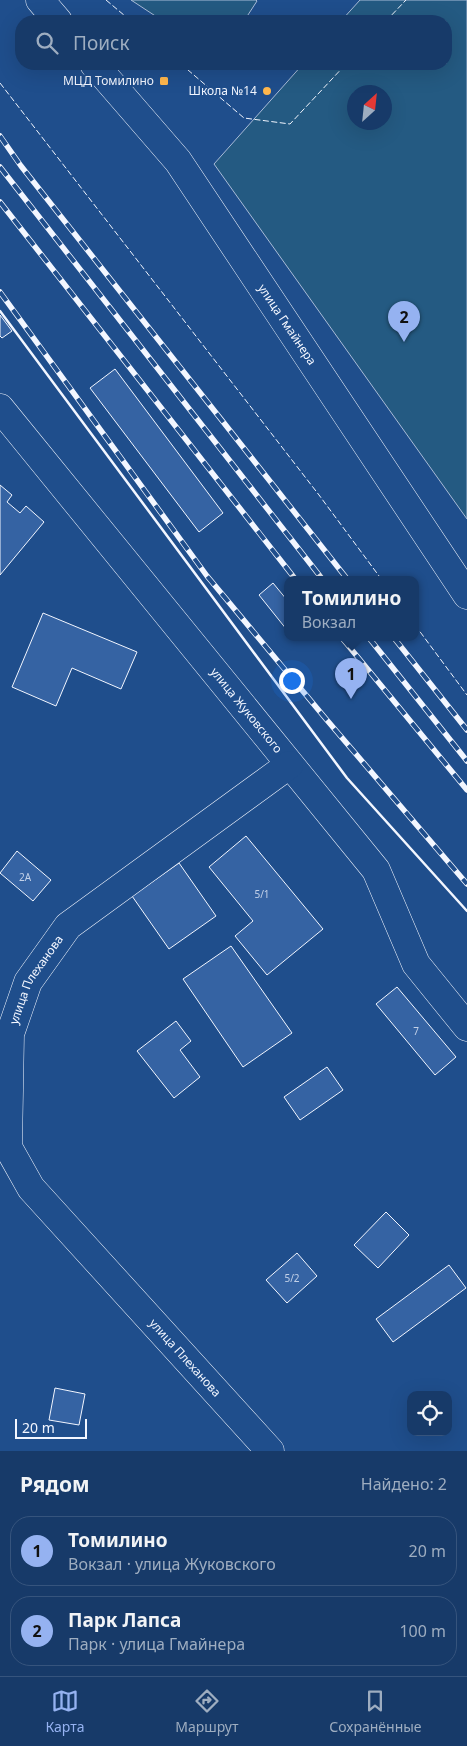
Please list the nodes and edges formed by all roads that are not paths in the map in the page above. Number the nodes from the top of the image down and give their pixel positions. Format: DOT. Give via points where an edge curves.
graph roads {
  1 [pos="40,0"];
  2 [pos="53,15"];
  3 [pos="99,70"];
  4 [pos="0,408"];
  5 [pos="467,595"];
  6 [pos="289,765"];
  7 [pos="467,1027"];
  8 [pos="270,1451"];
  1 -- 2 [label="street"];
  3 -- 5 [label="street, улица Гмайнера" via="178,161"];
  4 -- 6 [label="street, улица Жуковского"];
  6 -- 7 [label="street, улица Жуковского" via="376,870 416,964"];
  6 -- 8 [label="street, улица Плеханова" via="68,926 28,982 10,1034 8,1147 31,1188"];
}
